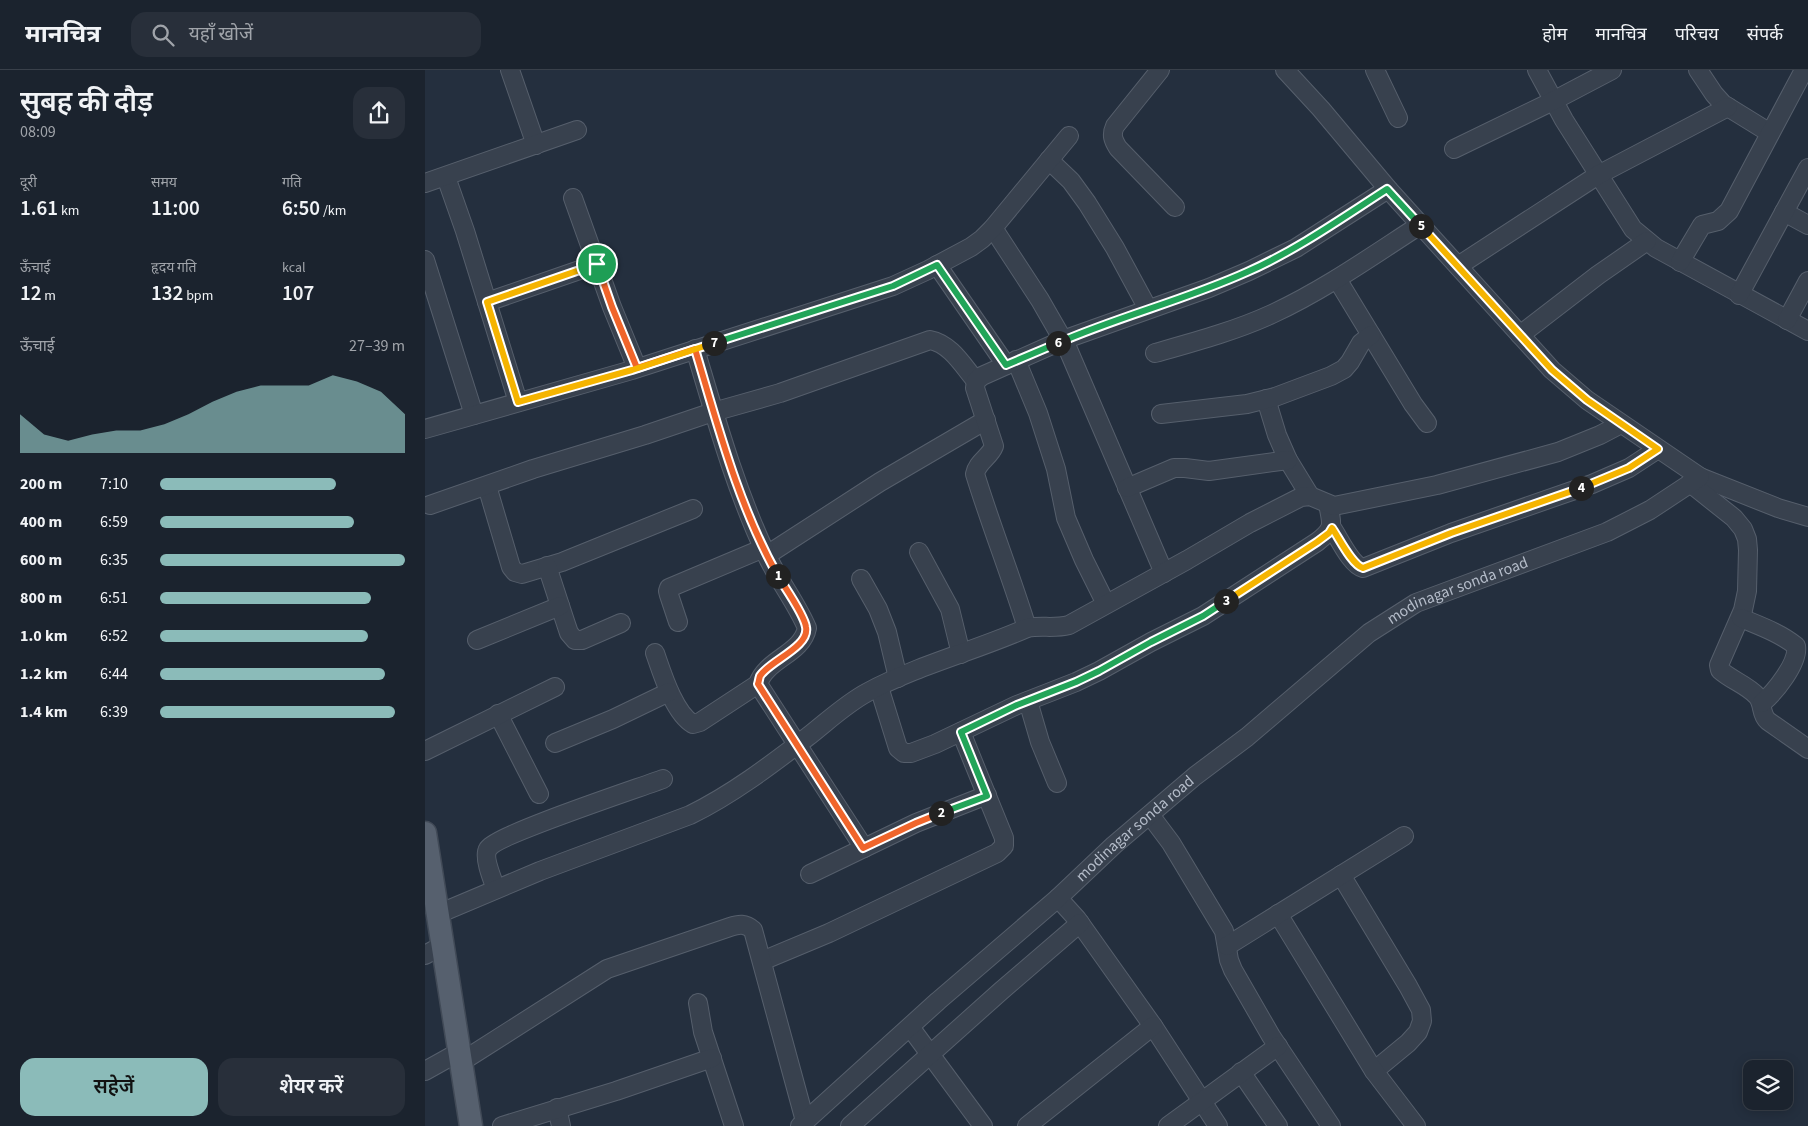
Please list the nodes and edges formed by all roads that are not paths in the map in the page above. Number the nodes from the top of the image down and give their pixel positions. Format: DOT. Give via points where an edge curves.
graph roads {
  1 [pos="510,70"];
  2 [pos="1160,70"];
  3 [pos="1285,70"];
  4 [pos="1375,70"];
  5 [pos="1537,70"];
  6 [pos="1612,70"];
  7 [pos="1698,70"];
  8 [pos="1804,70"];
  9 [pos="1553,101"];
  10 [pos="1728,107"];
  11 [pos="1398,118"];
  12 [pos="577,130"];
  13 [pos="1770,133"];
  14 [pos="1069,136"];
  15 [pos="536,145"];
  16 [pos="1454,149"];
  17 [pos="1049,160"];
  18 [pos="1808,168"];
  19 [pos="1599,175"];
  20 [pos="446,177"];
  21 [pos="425,183"];
  22 [pos="1387,189"];
  23 [pos="573,198"];
  24 [pos="1175,207"];
  25 [pos="1784,212"];
  26 [pos="1420,225"];
  27 [pos="1808,225"];
  28 [pos="993,228"];
  29 [pos="1647,241"];
  30 [pos="425,260"];
  31 [pos="1680,262"];
  32 [pos="597,264"];
  33 [pos="937,265"];
  34 [pos="1458,266"];
  35 [pos="1337,279"];
  36 [pos="1808,281"];
  37 [pos="1739,295"];
  38 [pos="487,302"];
  39 [pos="1148,309"];
  40 [pos="1787,320"];
  41 [pos="1808,331"];
  42 [pos="1371,334"];
  43 [pos="1519,335"];
  44 [pos="1063,340"];
  45 [pos="695,349"];
  46 [pos="1155,353"];
  47 [pos="1011,363"];
  48 [pos="637,368"];
  49 [pos="976,381"];
  50 [pos="1266,399"];
  51 [pos="518,402"];
  52 [pos="713,412"];
  53 [pos="474,414"];
  54 [pos="1161,414"];
  55 [pos="986,420"];
  56 [pos="1427,423"];
  57 [pos="1621,424"];
  58 [pos="425,429"];
  59 [pos="1658,449"];
  60 [pos="1287,460"];
  61 [pos="1695,480"];
  62 [pos="487,486"];
  63 [pos="1127,488"];
  64 [pos="1310,496"];
  65 [pos="1328,504"];
  66 [pos="430,505"];
  67 [pos="693,509"];
  68 [pos="1808,517"];
  69 [pos="1332,528"];
  70 [pos="765,552"];
  71 [pos="919,552"];
  72 [pos="547,566"];
  73 [pos="1164,573"];
  74 [pos="861,579"];
  75 [pos="1106,604"];
  76 [pos="560,606"];
  77 [pos="1741,618"];
  78 [pos="678,622"];
  79 [pos="621,624"];
  80 [pos="1027,628"];
  81 [pos="477,640"];
  82 [pos="655,653"];
  83 [pos="961,654"];
  84 [pos="898,678"];
  85 [pos="758,684"];
  86 [pos="555,687"];
  87 [pos="879,687"];
  88 [pos="669,692"];
  89 [pos="1028,701"];
  90 [pos="1762,703"];
  91 [pos="498,714"];
  92 [pos="961,732"];
  93 [pos="555,743"];
  94 [pos="797,744"];
  95 [pos="1808,749"];
  96 [pos="425,751"];
  97 [pos="663,779"];
  98 [pos="1057,783"];
  99 [pos="539,794"];
  100 [pos="987,796"];
  101 [pos="1154,819"];
  102 [pos="1404,836"];
  103 [pos="426,847"];
  104 [pos="863,848"];
  105 [pos="810,874"];
  106 [pos="1341,875"];
  107 [pos="496,890"];
  108 [pos="1060,900"];
  109 [pos="438,914"];
  110 [pos="1278,914"];
  111 [pos="1078,921"];
  112 [pos="1227,946"];
  113 [pos="434,950"];
  114 [pos="762,961"];
  115 [pos="698,1003"];
  116 [pos="1153,1026"];
  117 [pos="921,1041"];
  118 [pos="1278,1046"];
  119 [pos="460,1057"];
  120 [pos="712,1058"];
  121 [pos="1374,1070"];
  122 [pos="425,1071"];
  123 [pos="1241,1072"];
  124 [pos="1201,1100"];
  125 [pos="557,1108"];
  126 [pos="803,1124"];
  127 [pos="471,1126"];
  128 [pos="502,1126"];
  129 [pos="561,1126"];
  130 [pos="734,1126"];
  131 [pos="850,1126"];
  132 [pos="983,1126"];
  133 [pos="1027,1126"];
  134 [pos="1168,1126"];
  135 [pos="1218,1126"];
  136 [pos="1277,1126"];
  137 [pos="1331,1126"];
  138 [pos="1415,1126"];
  1 -- 15 [label="street"];
  2 -- 24 [label="street" via="1115,126 1113,140"];
  3 -- 22 [label="street"];
  4 -- 11 [label="street"];
  5 -- 9 [label="street"];
  6 -- 9 [label="street"];
  7 -- 10 [label="street" via="1714,94"];
  8 -- 13 [label="street"];
  9 -- 16 [label="street"];
  9 -- 19 [label="street"];
  10 -- 13 [label="street"];
  10 -- 19 [label="street"];
  12 -- 15 [label="street"];
  13 -- 31 [label="street" via="1729,211 1718,221 1701,225"];
  14 -- 17 [label="street"];
  15 -- 20 [label="street"];
  17 -- 28 [label="street"];
  17 -- 39 [label="street" via="1071,181 1087,203"];
  18 -- 25 [label="street"];
  19 -- 29 [label="street" via="1633,229"];
  19 -- 34 [label="street"];
  20 -- 21 [label="street"];
  20 -- 38 [label="street"];
  22 -- 26 [label="street"];
  22 -- 39 [label="street" via="1296,248 1257,268"];
  23 -- 32 [label="street"];
  25 -- 27 [label="street"];
  25 -- 37 [label="street"];
  26 -- 34 [label="street"];
  26 -- 35 [label="street"];
  28 -- 33 [label="street" via="971,247"];
  28 -- 44 [label="street"];
  29 -- 31 [label="street"];
  29 -- 43 [label="street"];
  30 -- 53 [label="street"];
  31 -- 37 [label="street"];
  32 -- 38 [label="street"];
  32 -- 48 [label="street"];
  33 -- 45 [label="street" via="893,286"];
  33 -- 47 [label="street"];
  34 -- 43 [label="street"];
  35 -- 42 [label="street"];
  35 -- 46 [label="street" via="1271,315"];
  36 -- 40 [label="street"];
  37 -- 40 [label="street"];
  38 -- 51 [label="street"];
  39 -- 44 [label="street"];
  40 -- 41 [label="street"];
  42 -- 50 [label="street" via="1344,369"];
  42 -- 56 [label="street"];
  43 -- 57 [label="street" via="1569,385"];
  44 -- 47 [label="street"];
  44 -- 63 [label="street"];
  45 -- 48 [label="street"];
  45 -- 52 [label="street"];
  47 -- 49 [label="street"];
  47 -- 75 [label="street" via="1038,413 1066,518"];
  48 -- 51 [label="street"];
  49 -- 52 [label="street" via="947,347 930,340 780,393"];
  49 -- 55 [label="street" via="975,388"];
  50 -- 54 [label="street"];
  50 -- 60 [label="street"];
  51 -- 53 [label="street"];
  52 -- 62 [label="street"];
  52 -- 70 [label="street" via="742,498"];
  53 -- 58 [label="street"];
  55 -- 70 [label="street"];
  55 -- 80 [label="street" via="994,446 976,468 975,474"];
  57 -- 59 [label="street"];
  57 -- 65 [label="street" via="1558,452 1437,485 1344,505"];
  59 -- 61 [label="street"];
  59 -- 69 [label="street" via="1629,468 1592,484 1451,533 1363,568 1353,561"];
  60 -- 63 [label="street" via="1209,471 1173,468"];
  60 -- 64 [label="street"];
  61 -- 68 [label="street"];
  61 -- 77 [label="street" via="1743,528 1747,539 1747,591"];
  61 -- 101 [label="street, modinagar sonda road" via="1650,510 1607,532 1416,602 1369,634 1247,737 1195,776"];
  62 -- 66 [label="street"];
  62 -- 72 [label="street" via="511,567 523,574"];
  63 -- 73 [label="street"];
  64 -- 65 [label="street"];
  64 -- 73 [label="street" via="1301,497 1250,523"];
  65 -- 69 [label="street"];
  67 -- 72 [label="street" via="618,541"];
  69 -- 89 [label="street" via="1317,542 1203,616 1076,682"];
  70 -- 78 [label="street" via="669,588"];
  70 -- 85 [label="street" via="807,628 799,644 767,669"];
  71 -- 83 [label="street" via="949,609"];
  72 -- 76 [label="street"];
  73 -- 75 [label="street"];
  74 -- 84 [label="street" via="887,632"];
  75 -- 80 [label="street" via="1069,625"];
  76 -- 79 [label="street" via="569,634 575,640"];
  76 -- 81 [label="street"];
  77 -- 90 [label="street" via="1719,665 1720,670 1755,694"];
  77 -- 90 [label="street" via="1787,639 1797,650 1779,686"];
  80 -- 83 [label="street"];
  82 -- 88 [label="street"];
  83 -- 84 [label="street"];
  84 -- 87 [label="street"];
  85 -- 88 [label="street" via="693,724 687,721"];
  85 -- 94 [label="street"];
  86 -- 91 [label="street"];
  87 -- 92 [label="street" via="894,740 904,753"];
  87 -- 94 [label="street" via="867,692"];
  88 -- 93 [label="street"];
  89 -- 92 [label="street"];
  89 -- 98 [label="street"];
  90 -- 95 [label="street" via="1764,718"];
  91 -- 96 [label="street"];
  91 -- 99 [label="street"];
  92 -- 100 [label="street"];
  94 -- 104 [label="street"];
  94 -- 107 [label="street" via="703,808"];
  97 -- 107 [label="street" via="493,843 486,855"];
  100 -- 104 [label="street" via="916,823"];
  100 -- 114 [label="street" via="1004,838 1004,846 997,853 829,933"];
  101 -- 108 [label="street, modinagar sonda road" via="1114,845"];
  101 -- 112 [label="street" via="1224,931"];
  102 -- 106 [label="street"];
  103 -- 109 [label="main road"];
  104 -- 105 [label="street"];
  106 -- 110 [label="street"];
  106 -- 121 [label="street" via="1408,986 1423,1021 1408,1043"];
  107 -- 109 [label="street"];
  108 -- 111 [label="street"];
  108 -- 117 [label="street, modinagar sonda road"];
  109 -- 113 [label="main road"];
  110 -- 112 [label="street"];
  110 -- 121 [label="street"];
  111 -- 116 [label="street"];
  111 -- 117 [label="street" via="1001,991"];
  112 -- 118 [label="street" via="1233,970"];
  113 -- 119 [label="main road"];
  114 -- 119 [label="street" via="753,930 748,925 730,927 607,969"];
  114 -- 126 [label="street"];
  115 -- 120 [label="street"];
  116 -- 124 [label="street"];
  116 -- 133 [label="street"];
  117 -- 126 [label="street, modinagar sonda road"];
  117 -- 131 [label="street"];
  117 -- 132 [label="street"];
  118 -- 123 [label="street"];
  118 -- 137 [label="street"];
  119 -- 122 [label="street"];
  119 -- 127 [label="main road"];
  120 -- 125 [label="street"];
  120 -- 130 [label="street"];
  121 -- 138 [label="street"];
  123 -- 124 [label="street"];
  123 -- 136 [label="street"];
  124 -- 134 [label="street"];
  124 -- 135 [label="street"];
  125 -- 128 [label="street"];
  125 -- 129 [label="street"];
}
